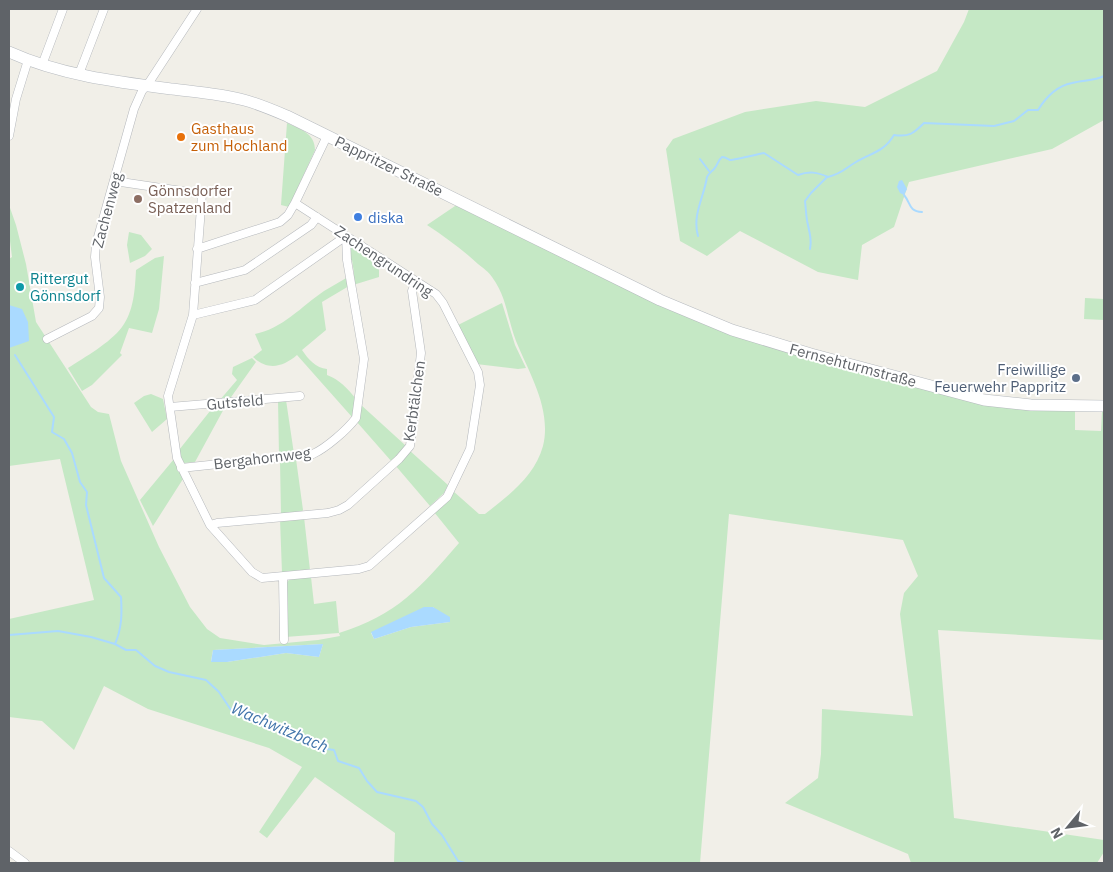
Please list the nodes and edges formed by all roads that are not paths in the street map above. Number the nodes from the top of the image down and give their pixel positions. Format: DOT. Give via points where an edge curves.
graph roads {
  1 [pos="63,9"];
  2 [pos="104,9"];
  3 [pos="198,9"];
  4 [pos="9,52"];
  5 [pos="28,60"];
  6 [pos="42,64"];
  7 [pos="79,74"];
  8 [pos="145,86"];
  9 [pos="9,136"];
  10 [pos="327,136"];
  11 [pos="114,181"];
  12 [pos="295,203"];
  13 [pos="317,218"];
  14 [pos="346,236"];
  15 [pos="197,249"];
  16 [pos="416,281"];
  17 [pos="195,283"];
  18 [pos="194,315"];
  19 [pos="752,337"];
  20 [pos="48,339"];
  21 [pos="300,396"];
  22 [pos="1104,406"];
  23 [pos="170,408"];
  24 [pos="181,468"];
  25 [pos="210,525"];
  26 [pos="283,577"];
  27 [pos="284,640"];
  28 [pos="9,851"];
  29 [pos="25,863"];
  1 -- 6 [label="street"];
  2 -- 7 [label="street"];
  3 -- 8 [label="street, Zachenweg"];
  4 -- 5 [label="street, Pappritzer Straße"];
  5 -- 6 [label="street, Pappritzer Straße"];
  5 -- 9 [label="street"];
  6 -- 7 [label="street, Pappritzer Straße"];
  7 -- 8 [label="street, Pappritzer Straße"];
  8 -- 10 [label="street, Pappritzer Straße" via="259,104"];
  8 -- 11 [label="street, Zachenweg" via="134,109"];
  10 -- 12 [label="street"];
  10 -- 19 [label="street, Pappritzer Straße" via="660,300"];
  11 -- 15 [label="street, Zachengrundring" via="202,194"];
  11 -- 20 [label="street, Zachenweg" via="96,244 99,308 92,316"];
  12 -- 13 [label="street, Zachengrundring"];
  12 -- 15 [label="street" via="280,222"];
  13 -- 14 [label="street, Zachengrundring"];
  13 -- 17 [label="street" via="246,270"];
  14 -- 16 [label="street, Zachengrundring"];
  14 -- 18 [label="street" via="255,300"];
  14 -- 24 [label="street, Bergahornweg" via="364,359 356,418 313,454"];
  15 -- 17 [label="street, Zachengrundring"];
  16 -- 25 [label="street, Kerbtälchen" via="412,291 421,353 410,446 399,460 339,510"];
  16 -- 26 [label="street, Zachengrundring" via="436,294 443,303 478,372 480,385 470,449 452,490 369,566"];
  17 -- 18 [label="street, Zachengrundring"];
  18 -- 23 [label="street, Zachengrundring" via="168,396"];
  19 -- 22 [label="street, Fernsehturmstraße" via="984,400 1031,405"];
  21 -- 23 [label="street, Gutsfeld"];
  23 -- 24 [label="street, Zachengrundring"];
  24 -- 25 [label="street, Zachengrundring"];
  25 -- 26 [label="street, Zachengrundring" via="257,576"];
  26 -- 27 [label="street"];
  28 -- 29 [label="street"];
}
